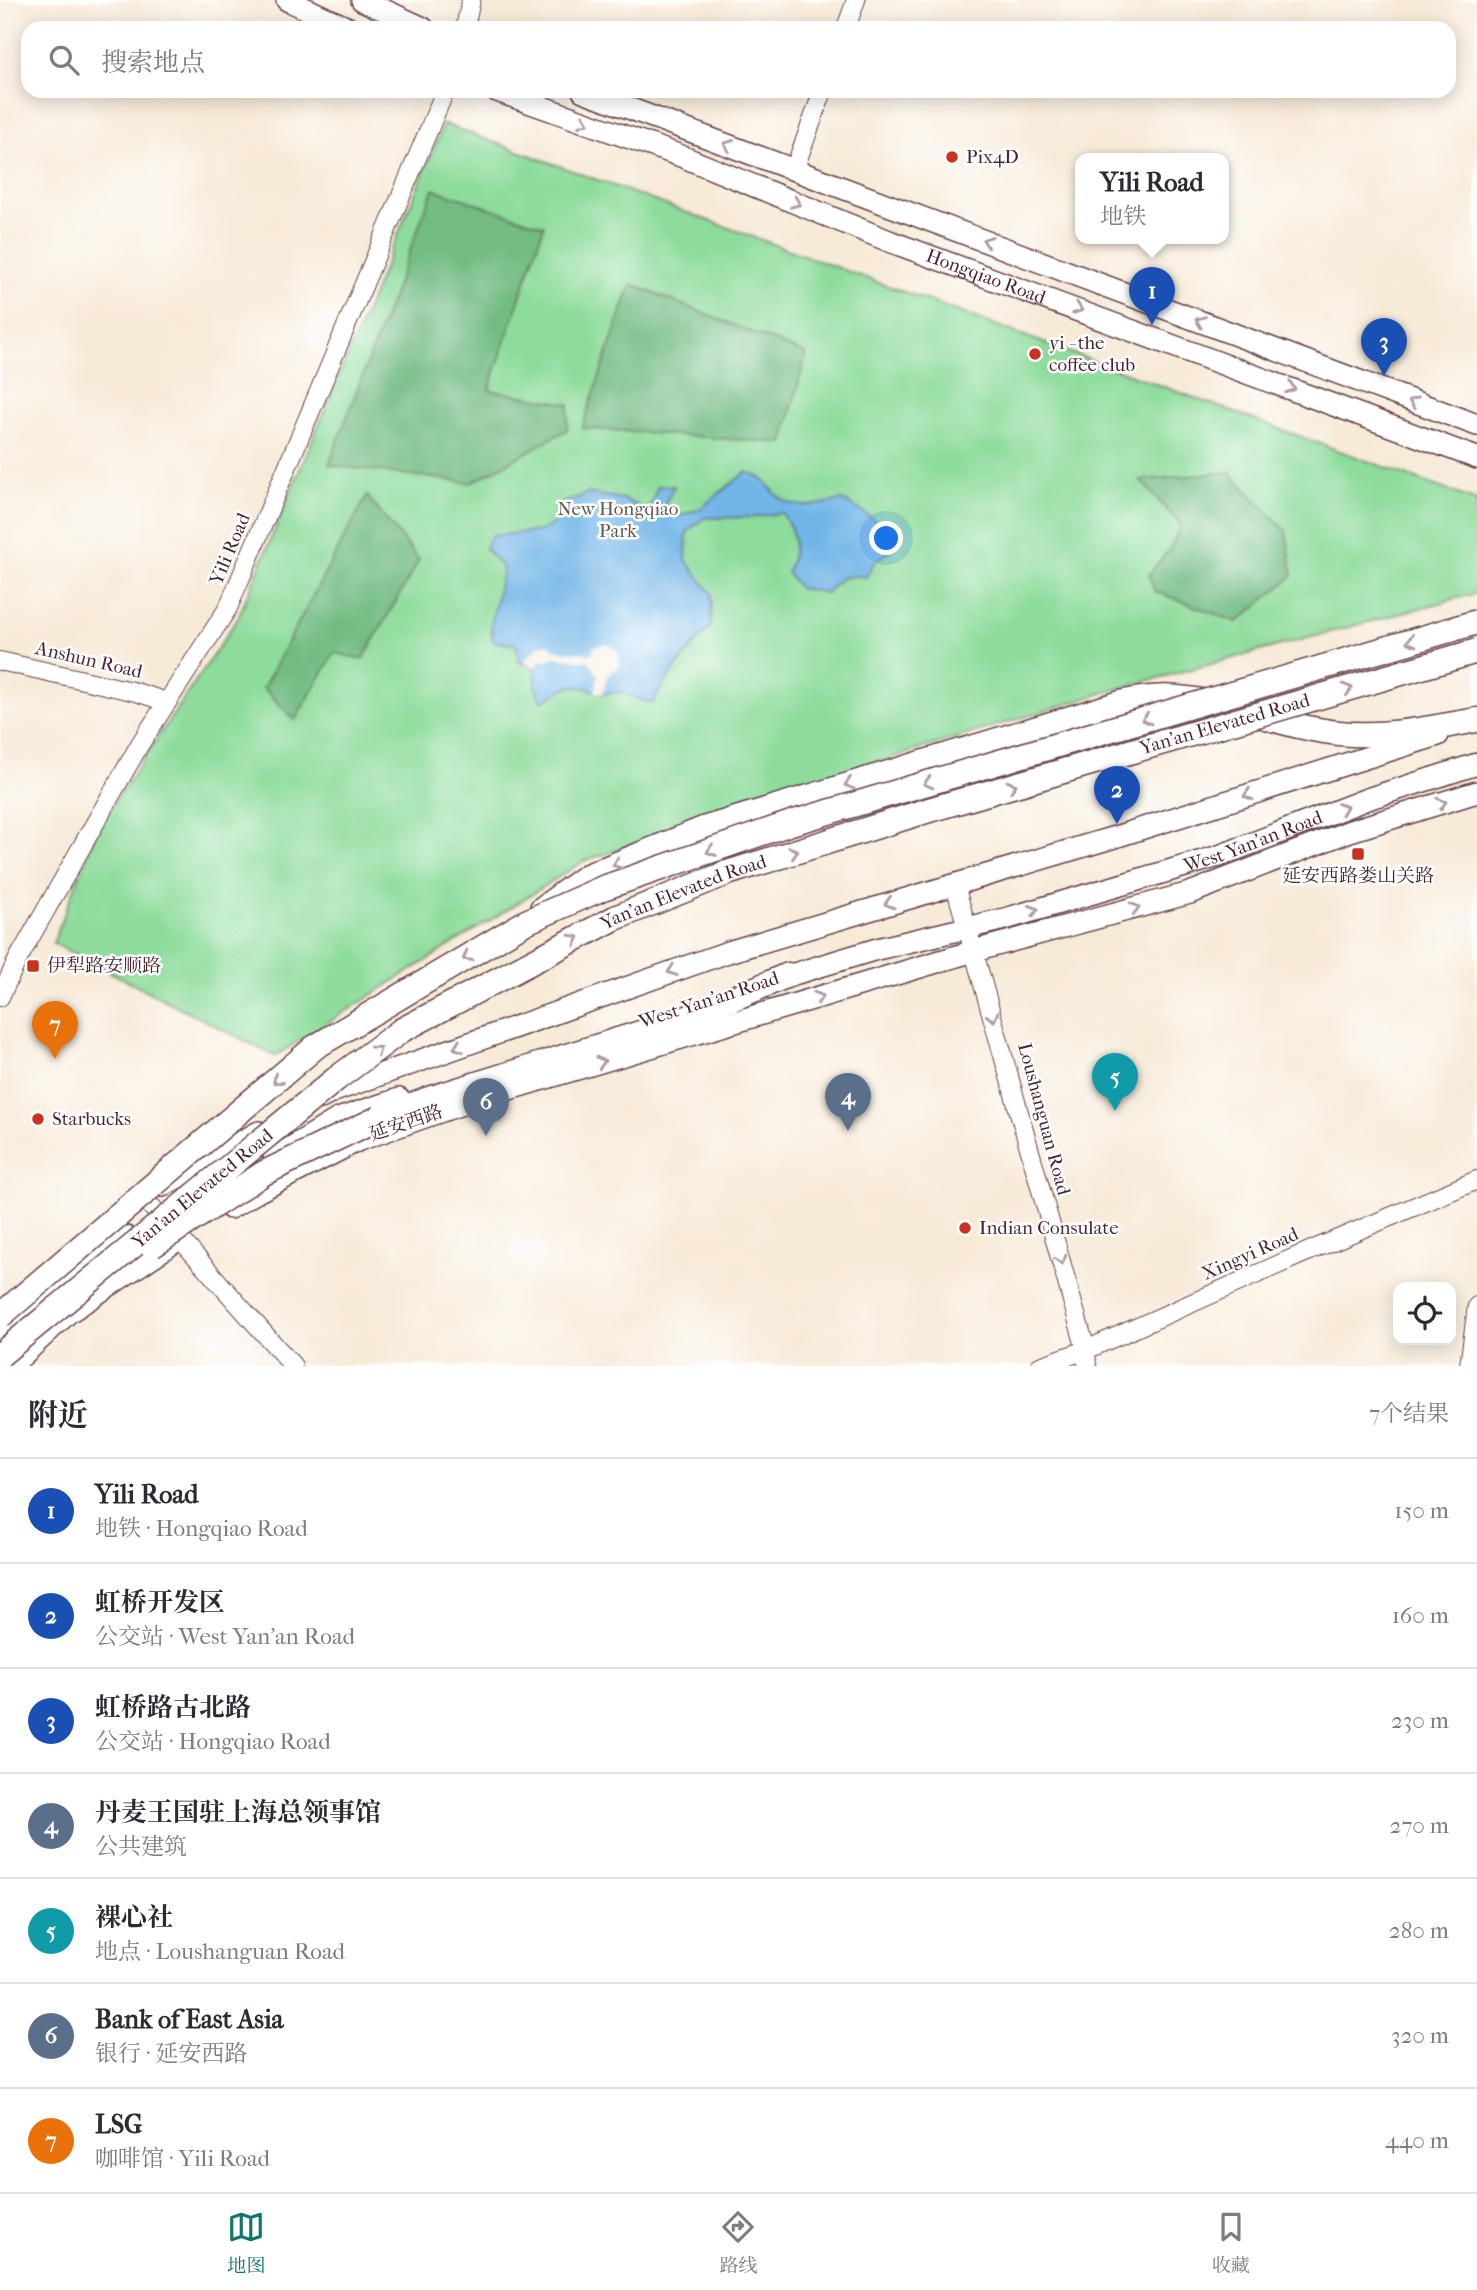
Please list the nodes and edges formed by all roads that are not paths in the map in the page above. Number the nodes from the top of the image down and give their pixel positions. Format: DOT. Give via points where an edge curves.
graph roads {
  1 [pos="286,0"];
  2 [pos="362,0"];
  3 [pos="471,0"];
  4 [pos="856,0"];
  5 [pos="332,21"];
  6 [pos="407,21"];
  7 [pos="466,21"];
  8 [pos="848,21"];
  9 [pos="441,98"];
  10 [pos="516,98"];
  11 [pos="602,98"];
  12 [pos="820,98"];
  13 [pos="794,170"];
  14 [pos="1477,425"];
  15 [pos="1477,458"];
  16 [pos="1477,622"];
  17 [pos="1477,651"];
  18 [pos="0,660"];
  19 [pos="167,702"];
  20 [pos="1477,721"];
  21 [pos="1477,764"];
  22 [pos="1477,792"];
  23 [pos="955,885"];
  24 [pos="526,922"];
  25 [pos="968,928"];
  26 [pos="974,951"];
  27 [pos="788,975"];
  28 [pos="0,996"];
  29 [pos="1477,1180"];
  30 [pos="161,1219"];
  31 [pos="0,1300"];
  32 [pos="65,1301"];
  33 [pos="1477,1306"];
  34 [pos="0,1316"];
  35 [pos="0,1335"];
  36 [pos="0,1356"];
  37 [pos="1086,1358"];
  38 [pos="10,1366"];
  39 [pos="293,1366"];
  40 [pos="1040,1366"];
  41 [pos="1469,1366"];
  1 -- 5 [label="main road"];
  2 -- 6 [label="main road"];
  3 -- 7 [label="street"];
  4 -- 8 [label="street"];
  9 -- 19 [label="street, Yili Road" via="228,608"];
  10 -- 15 [label="main road, Hongqiao Road, one-way" via="681,156 889,241"];
  13 -- 11 [label="main road, Hongqiao Road, one-way"];
  12 -- 13 [label="street"];
  14 -- 13 [label="main road, Hongqiao Road, one-way"];
  16 -- 24 [label="highway, Yan'an Elevated Road, one-way, bridge" via="791,822 603,888"];
  32 -- 17 [label="highway, Yan'an Elevated Road, one-way, bridge" via="402,1030 615,918 727,873 916,814"];
  18 -- 19 [label="street, Anshun Road"];
  19 -- 28 [label="street, Yili Road"];
  20 -- 23 [label="main road, West Yan'an Road, one-way"];
  20 -- 24 [label="highway, one-way, bridge" via="1415,731 1340,734 1178,698 1124,702 703,829 587,876"];
  25 -- 21 [label="main road, West Yan'an Road, one-way" via="1219,856 1367,799"];
  26 -- 22 [label="main road, West Yan'an Road, one-way" via="1190,893 1350,831"];
  23 -- 25 [label="street, Loushanguan Road"];
  23 -- 30 [label="main road, West Yan'an Road, one-way" via="727,952 334,1091 209,1160"];
  24 -- 34 [label="highway, Yan'an Elevated Road, one-way, bridge" via="315,1047"];
  25 -- 26 [label="street, Loushanguan Road"];
  25 -- 27 [label="main road, West Yan'an Road"];
  30 -- 26 [label="main road, 延安西路, one-way" via="259,1191 359,1140 491,1094"];
  26 -- 37 [label="street, Loushanguan Road, one-way"];
  27 -- 30 [label="main road, West Yan'an Road" via="338,1119"];
  27 -- 32 [label="highway, bridge" via="685,1019 379,1118 264,1173"];
  29 -- 37 [label="street, Xingyi Road" via="1300,1255"];
  30 -- 31 [label="main road, West Yan'an Road" via="111,1214"];
  30 -- 35 [label="main road, West Yan'an Road"];
  30 -- 36 [label="main road, West Yan'an Road"];
  30 -- 38 [label="main road, 延安西路"];
  30 -- 39 [label="street"];
  32 -- 36 [label="highway, Yan'an Elevated Road, bridge"];
  33 -- 41 [label="street"];
  37 -- 40 [label="street, Xingyi Road"];
}
